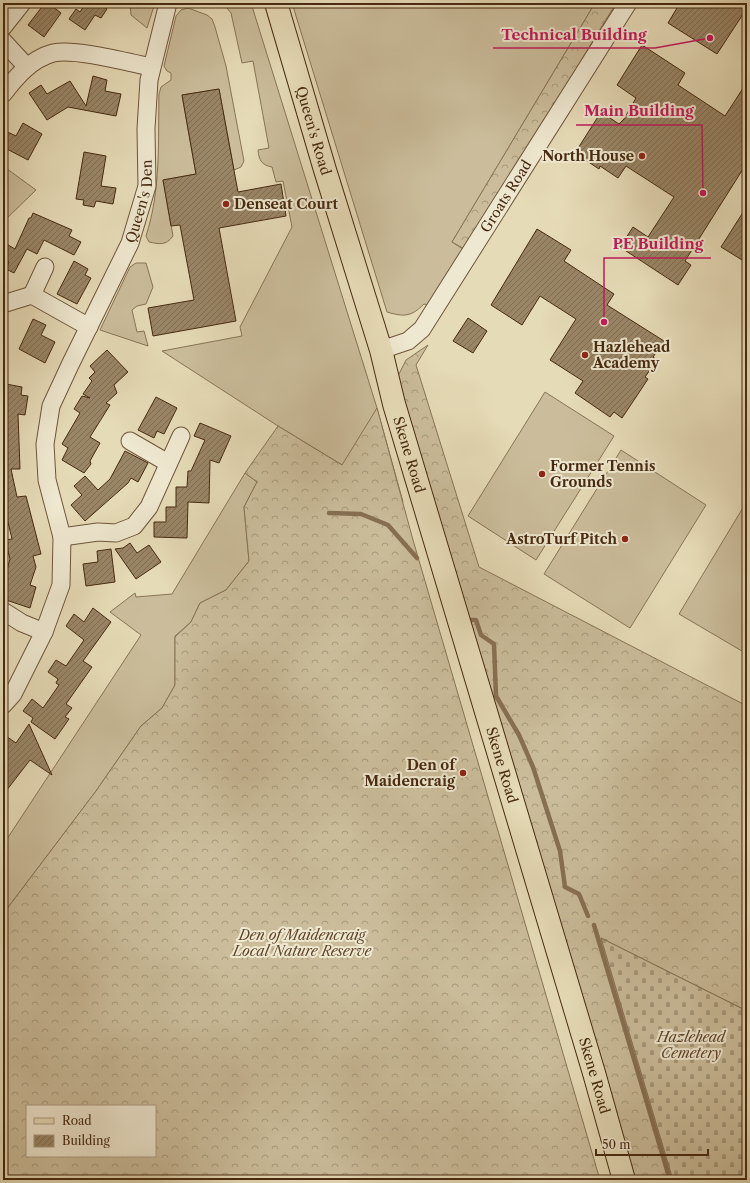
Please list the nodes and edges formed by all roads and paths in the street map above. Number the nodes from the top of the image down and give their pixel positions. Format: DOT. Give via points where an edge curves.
graph roads {
  1 [pos="22,3"];
  2 [pos="168,3"];
  3 [pos="276,3"];
  4 [pos="628,3"];
  5 [pos="3,27"];
  6 [pos="3,41"];
  7 [pos="27,66"];
  8 [pos="151,67"];
  9 [pos="3,94"];
  10 [pos="46,267"];
  11 [pos="32,295"];
  12 [pos="3,304"];
  13 [pos="89,327"];
  14 [pos="381,350"];
  15 [pos="181,436"];
  16 [pos="130,441"];
  17 [pos="168,463"];
  18 [pos="62,537"];
  19 [pos="3,611"];
  20 [pos="44,632"];
  21 [pos="3,705"];
  22 [pos="624,1180"];
  1 -- 5 [label="street"];
  2 -- 8 [label="street, Queen's Den"];
  3 -- 14 [label="main road, Queen's Road"];
  4 -- 14 [label="street, Groats Road" via="422,329 408,341"];
  6 -- 7 [label="street"];
  7 -- 8 [label="street" via="53,53 83,53"];
  7 -- 9 [label="street"];
  8 -- 13 [label="street, Queen's Den" via="146,128 147,186 130,243"];
  10 -- 11 [label="street"];
  11 -- 12 [label="street"];
  11 -- 13 [label="street"];
  13 -- 18 [label="street, Queen's Den" via="51,406 45,444 47,480"];
  14 -- 22 [label="main road, Skene Road" via="394,404"];
  15 -- 17 [label="street"];
  16 -- 17 [label="street"];
  17 -- 18 [label="street" via="149,507 134,526 116,533 98,532"];
  18 -- 20 [label="street, Queen's Den" via="61,585"];
  19 -- 20 [label="street" via="22,623"];
  20 -- 21 [label="street, Queen's Den" via="13,694"];
}
